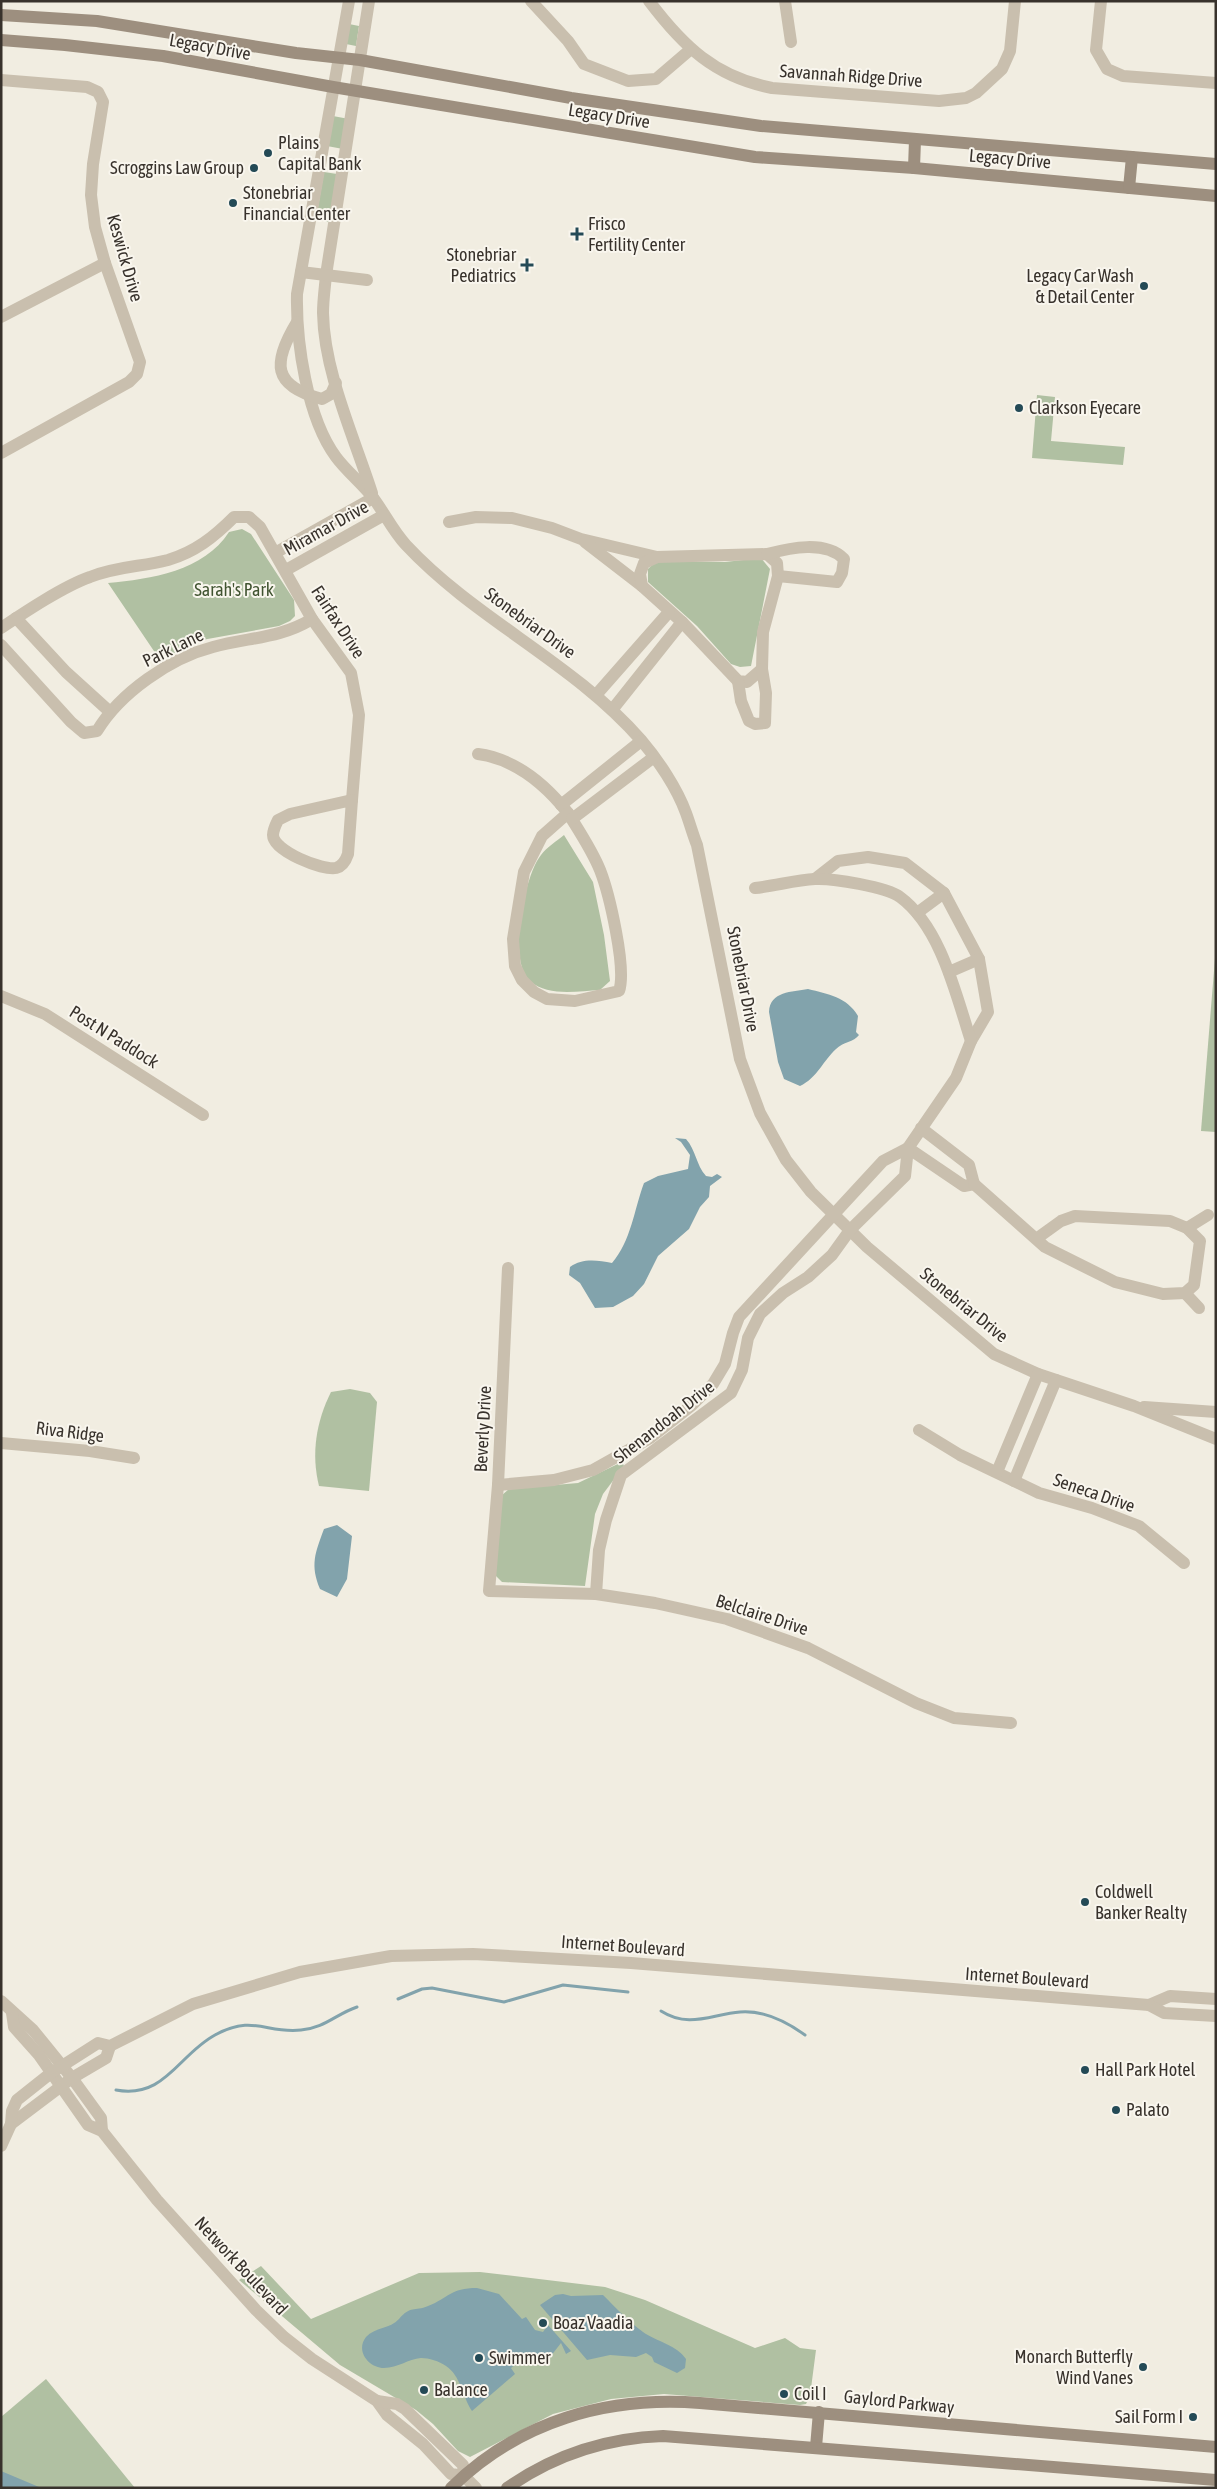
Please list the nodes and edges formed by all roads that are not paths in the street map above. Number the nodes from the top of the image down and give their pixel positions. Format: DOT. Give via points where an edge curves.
graph roads {
  1 [pos="349,1"];
  2 [pos="369,1"];
  3 [pos="532,1"];
  4 [pos="649,1"];
  5 [pos="785,1"];
  6 [pos="1015,1"];
  7 [pos="1101,1"];
  8 [pos="1,15"];
  9 [pos="1,40"];
  10 [pos="791,42"];
  11 [pos="691,49"];
  12 [pos="339,58"];
  13 [pos="360,60"];
  14 [pos="1,80"];
  15 [pos="1216,83"];
  16 [pos="334,87"];
  17 [pos="356,91"];
  18 [pos="915,140"];
  19 [pos="1132,157"];
  20 [pos="1216,164"];
  21 [pos="914,168"];
  22 [pos="1129,188"];
  23 [pos="1216,196"];
  24 [pos="105,263"];
  25 [pos="300,272"];
  26 [pos="326,275"];
  27 [pos="366,280"];
  28 [pos="1,317"];
  29 [pos="297,322"];
  30 [pos="336,383"];
  31 [pos="311,396"];
  32 [pos="1,453"];
  33 [pos="373,498"];
  34 [pos="384,515"];
  35 [pos="449,522"];
  36 [pos="581,539"];
  37 [pos="275,552"];
  38 [pos="768,554"];
  39 [pos="657,557"];
  40 [pos="286,570"];
  41 [pos="778,576"];
  42 [pos="642,586"];
  43 [pos="669,612"];
  44 [pos="16,618"];
  45 [pos="312,618"];
  46 [pos="682,622"];
  47 [pos="1,628"];
  48 [pos="1,645"];
  49 [pos="762,669"];
  50 [pos="738,681"];
  51 [pos="596,695"];
  52 [pos="612,710"];
  53 [pos="109,711"];
  54 [pos="641,740"];
  55 [pos="478,754"];
  56 [pos="654,757"];
  57 [pos="352,800"];
  58 [pos="567,812"];
  59 [pos="815,879"];
  60 [pos="755,888"];
  61 [pos="944,893"];
  62 [pos="917,913"];
  63 [pos="979,959"];
  64 [pos="948,972"];
  65 [pos="1,996"];
  66 [pos="971,1041"];
  67 [pos="204,1115"];
  68 [pos="921,1128"];
  69 [pos="908,1148"];
  70 [pos="974,1184"];
  71 [pos="833,1214"];
  72 [pos="1208,1215"];
  73 [pos="1187,1228"];
  74 [pos="850,1230"];
  75 [pos="1036,1239"];
  76 [pos="508,1268"];
  77 [pos="1186,1293"];
  78 [pos="1199,1308"];
  79 [pos="1038,1374"];
  80 [pos="1056,1380"];
  81 [pos="1134,1406"];
  82 [pos="1216,1412"];
  83 [pos="919,1430"];
  84 [pos="1216,1439"];
  85 [pos="1,1443"];
  86 [pos="134,1458"];
  87 [pos="997,1472"];
  88 [pos="1014,1481"];
  89 [pos="498,1485"];
  90 [pos="1184,1562"];
  91 [pos="489,1592"];
  92 [pos="596,1594"];
  93 [pos="1011,1723"];
  94 [pos="1216,1999"];
  95 [pos="1,2001"];
  96 [pos="1149,2005"];
  97 [pos="1216,2016"];
  98 [pos="110,2046"];
  99 [pos="57,2070"];
  100 [pos="72,2078"];
  101 [pos="62,2086"];
  102 [pos="11,2124"];
  103 [pos="102,2131"];
  104 [pos="1,2146"];
  105 [pos="819,2412"];
  106 [pos="816,2447"];
  107 [pos="1216,2447"];
  108 [pos="464,2476"];
  109 [pos="1216,2480"];
  110 [pos="451,2488"];
  111 [pos="476,2488"];
  112 [pos="507,2488"];
  1 -- 12 [label="street, Stonebriar Drive"];
  2 -- 13 [label="street, Stonebriar Drive"];
  3 -- 11 [label="street" via="584,64 628,81 656,79"];
  4 -- 11 [label="street, Savannah Ridge Drive"];
  5 -- 10 [label="street"];
  6 -- 11 [label="street, Savannah Ridge Drive" via="1010,51 1002,69 976,93 953,100 760,85 723,72"];
  7 -- 15 [label="street" via="1096,50 1106,69 1123,76"];
  8 -- 12 [label="main road, Legacy Drive" via="97,21"];
  9 -- 16 [label="main road, Legacy Drive" via="163,56"];
  12 -- 13 [label="main road, Legacy Drive"];
  12 -- 16 [label="street, Stonebriar Drive"];
  13 -- 17 [label="street, Stonebriar Drive"];
  13 -- 18 [label="main road, Legacy Drive" via="713,120"];
  14 -- 24 [label="street, Keswick Drive" via="87,87 98,92 103,102 91,195 95,227"];
  16 -- 17 [label="main road, Legacy Drive"];
  16 -- 25 [label="street, Stonebriar Drive"];
  17 -- 21 [label="main road, Legacy Drive" via="755,157"];
  17 -- 26 [label="street, Stonebriar Drive"];
  18 -- 19 [label="main road, Legacy Drive"];
  18 -- 21 [label="main road"];
  19 -- 20 [label="main road, Legacy Drive"];
  19 -- 22 [label="main road"];
  21 -- 22 [label="main road, Legacy Drive"];
  22 -- 23 [label="main road, Legacy Drive"];
  24 -- 28 [label="street"];
  24 -- 32 [label="street, Keswick Drive" via="140,362 137,374 129,382"];
  25 -- 26 [label="street"];
  25 -- 29 [label="street, Stonebriar Drive"];
  26 -- 27 [label="street"];
  26 -- 30 [label="street, Stonebriar Drive" via="324,313"];
  29 -- 31 [label="street, Stonebriar Drive"];
  29 -- 31 [label="street, Stonebriar Drive" via="283,344 280,368 287,384"];
  30 -- 31 [label="street" via="330,394 322,399"];
  30 -- 33 [label="street, Stonebriar Drive"];
  31 -- 33 [label="street, Stonebriar Drive" via="320,428 330,447"];
  33 -- 34 [label="street, Stonebriar Drive"];
  33 -- 37 [label="street, Miramar Drive"];
  34 -- 40 [label="street, Miramar Drive"];
  34 -- 51 [label="street, Stonebriar Drive" via="407,546 457,591"];
  35 -- 36 [label="street" via="476,517 512,518"];
  36 -- 39 [label="street"];
  36 -- 42 [label="street"];
  37 -- 40 [label="street, Fairfax Drive"];
  37 -- 44 [label="street, Fairfax Drive" via="260,527 249,517 238,516 191,551 152,563 117,567 88,578"];
  38 -- 39 [label="street"];
  38 -- 41 [label="street" via="776,563"];
  38 -- 41 [label="street" via="796,547 838,552 844,559 837,582"];
  39 -- 42 [label="street" via="644,563 640,574"];
  40 -- 45 [label="street, Fairfax Drive"];
  41 -- 49 [label="street" via="763,632"];
  42 -- 43 [label="street"];
  43 -- 46 [label="street"];
  43 -- 51 [label="street"];
  44 -- 47 [label="street"];
  44 -- 53 [label="street" via="66,672"];
  45 -- 53 [label="street, Park Lane" via="279,635 204,650 155,674"];
  45 -- 57 [label="street, Fairfax Drive" via="351,673 359,715"];
  46 -- 50 [label="street"];
  46 -- 52 [label="street"];
  48 -- 53 [label="street, Park Lane" via="70,722 84,733 97,731"];
  49 -- 50 [label="street" via="747,682"];
  49 -- 50 [label="street" via="766,693 765,723 749,721"];
  51 -- 52 [label="street, Stonebriar Drive"];
  52 -- 54 [label="street, Stonebriar Drive"];
  54 -- 56 [label="street, Stonebriar Drive"];
  54 -- 58 [label="street"];
  55 -- 58 [label="street" via="522,769"];
  56 -- 58 [label="street"];
  56 -- 71 [label="street, Stonebriar Drive" via="686,812 697,845 740,1059 760,1114 786,1160"];
  57 -- 57 [label="street, Fairfax Drive" via="290,814 278,820 273,835 275,841 284,852 320,866 338,867 346,862 348,854"];
  58 -- 58 [label="street" via="542,836 528,863 520,890 513,939 515,966 522,980 547,1000 575,1001 613,994 619,991 622,982 614,926 602,876"];
  59 -- 60 [label="street"];
  59 -- 61 [label="street" via="838,861 868,857 905,863"];
  59 -- 62 [label="street" via="862,884 899,895"];
  61 -- 62 [label="street"];
  61 -- 63 [label="street"];
  62 -- 64 [label="street" via="923,919"];
  63 -- 64 [label="street"];
  63 -- 66 [label="street" via="988,1012"];
  64 -- 66 [label="street"];
  65 -- 67 [label="street, Post N Paddock" via="45,1014"];
  66 -- 68 [label="street" via="956,1078"];
  68 -- 69 [label="street"];
  68 -- 70 [label="street" via="969,1165"];
  69 -- 70 [label="street" via="964,1186"];
  69 -- 71 [label="street, Shenandoah Drive" via="884,1161"];
  69 -- 74 [label="street, Shenandoah Drive" via="905,1176"];
  70 -- 75 [label="street"];
  71 -- 74 [label="street, Stonebriar Drive"];
  71 -- 89 [label="street, Shenandoah Drive" via="739,1317 725,1364 713,1384 692,1405 650,1438 592,1470 554,1480"];
  72 -- 73 [label="street"];
  73 -- 75 [label="street" via="1170,1221 1076,1216 1061,1221"];
  73 -- 77 [label="street" via="1200,1242 1194,1285"];
  74 -- 79 [label="street, Stonebriar Drive" via="994,1354"];
  74 -- 92 [label="street, Shenandoah Drive" via="832,1255 760,1314 748,1338 742,1370 731,1393 621,1475 604,1528"];
  75 -- 77 [label="street" via="1045,1247 1115,1282 1163,1294"];
  76 -- 89 [label="street, Beverly Drive"];
  77 -- 78 [label="street"];
  79 -- 80 [label="street, Stonebriar Drive"];
  79 -- 87 [label="street"];
  80 -- 81 [label="street, Stonebriar Drive"];
  80 -- 88 [label="street"];
  81 -- 82 [label="street, Stonebriar Drive"];
  81 -- 84 [label="street, Stonebriar Drive"];
  83 -- 87 [label="street, Seneca Drive" via="960,1455"];
  85 -- 86 [label="street, Riva Ridge"];
  87 -- 88 [label="street, Seneca Drive"];
  88 -- 90 [label="street, Seneca Drive" via="1039,1493 1139,1526"];
  89 -- 91 [label="street, Beverly Drive"];
  91 -- 92 [label="street, Belclaire Drive"];
  92 -- 93 [label="street, Belclaire Drive" via="727,1619 808,1648 916,1703 954,1718"];
  94 -- 96 [label="street, Internet Boulevard" via="1170,1996"];
  95 -- 99 [label="street, Network Boulevard" via="12,2013 14,2027"];
  96 -- 97 [label="street, Internet Boulevard" via="1164,2013"];
  96 -- 98 [label="street, Internet Boulevard" via="631,1963 473,1954 391,1956 300,1972 193,2004"];
  98 -- 99 [label="street, Internet Boulevard" via="98,2043"];
  98 -- 100 [label="street, Internet Boulevard" via="106,2058"];
  99 -- 100 [label="street, Network Boulevard"];
  99 -- 101 [label="street, Network Boulevard"];
  99 -- 102 [label="street, Internet Boulevard" via="17,2100"];
  100 -- 101 [label="street, Internet Boulevard"];
  100 -- 103 [label="street, Network Boulevard" via="101,2118"];
  101 -- 102 [label="street, Internet Boulevard"];
  101 -- 103 [label="street, Network Boulevard" via="88,2125"];
  102 -- 104 [label="street, Internet Boulevard"];
  103 -- 108 [label="street, Network Boulevard" via="190,2238 284,2337 336,2376 377,2401 398,2404 415,2417 463,2465"];
  105 -- 106 [label="main road"];
  105 -- 107 [label="main road, Gaylord Parkway"];
  105 -- 108 [label="main road, Gaylord Parkway" via="680,2401 607,2406 566,2417 526,2434 484,2459"];
  106 -- 109 [label="main road"];
  106 -- 112 [label="main road" via="683,2436 625,2439 565,2455"];
  108 -- 110 [label="main road, Gaylord Parkway"];
  108 -- 111 [label="street, Network Boulevard"];
}
